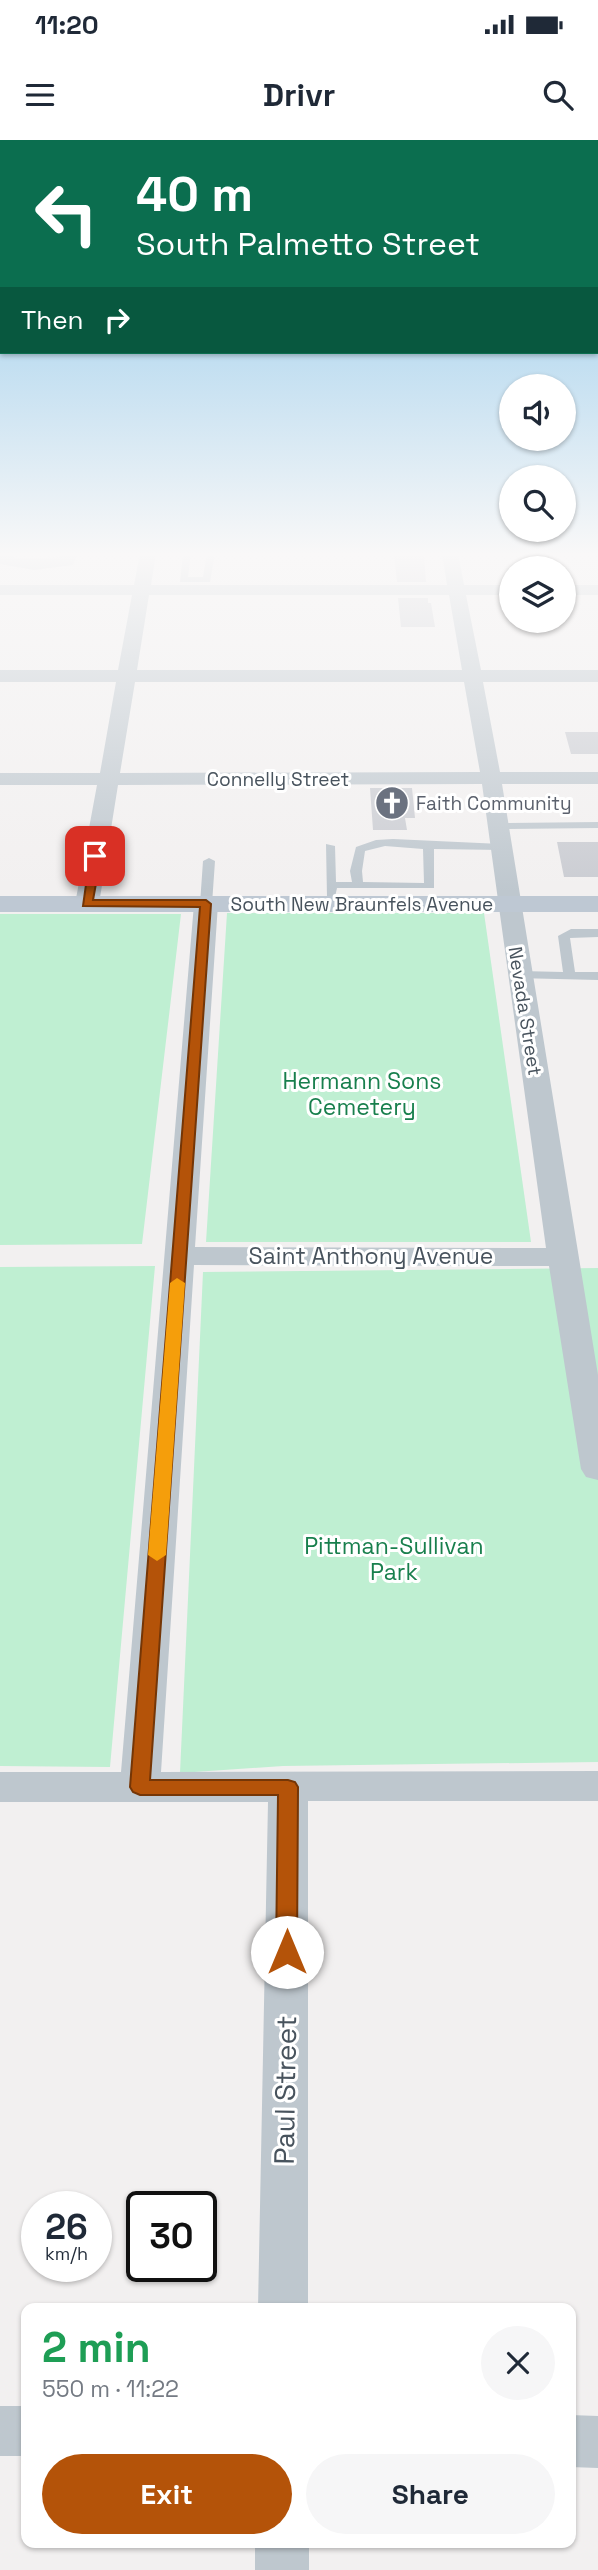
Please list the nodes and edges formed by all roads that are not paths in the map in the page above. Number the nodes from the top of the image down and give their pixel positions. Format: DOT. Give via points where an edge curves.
graph roads {
  1 [pos="129,666"];
  2 [pos="471,666"];
  3 [pos="0,676"];
  4 [pos="127,676"];
  5 [pos="473,676"];
  6 [pos="598,676"];
  7 [pos="491,778"];
  8 [pos="598,778"];
  9 [pos="0,779"];
  10 [pos="109,779"];
  11 [pos="598,825"];
  12 [pos="598,833"];
  13 [pos="499,835"];
  14 [pos="330,846"];
  15 [pos="428,846"];
  16 [pos="209,861"];
  17 [pos="358,886"];
  18 [pos="331,895"];
  19 [pos="0,904"];
  20 [pos="87,904"];
  21 [pos="206,904"];
  22 [pos="598,904"];
  23 [pos="509,905"];
  24 [pos="598,933"];
  25 [pos="520,975"];
  26 [pos="570,976"];
  27 [pos="598,976"];
  28 [pos="179,1255"];
  29 [pos="562,1256"];
  30 [pos="598,1469"];
  31 [pos="598,1786"];
  32 [pos="0,1787"];
  33 [pos="140,1787"];
  34 [pos="288,1787"];
  35 [pos="283,2303"];
  36 [pos="0,2431"];
  37 [pos="21,2431"];
  38 [pos="576,2441"];
  39 [pos="598,2442"];
  40 [pos="282,2548"];
  41 [pos="282,2570"];
  1 -- 4 [label="street"];
  2 -- 5 [label="street, Nevada Street"];
  3 -- 4 [label="street"];
  4 -- 5 [label="street"];
  4 -- 10 [label="street"];
  5 -- 6 [label="street"];
  5 -- 7 [label="street, Nevada Street"];
  7 -- 8 [label="street, Connelly Street"];
  7 -- 10 [label="street, Connelly Street"];
  7 -- 13 [label="street, Nevada Street"];
  9 -- 10 [label="street, Connelly Street"];
  10 -- 20 [label="street"];
  11 -- 13 [label="lane"];
  12 -- 13 [label="lane"];
  13 -- 15 [label="lane"];
  13 -- 23 [label="street, Nevada Street"];
  14 -- 18 [label="lane"];
  15 -- 17 [label="lane" via="368,844 357,855"];
  15 -- 17 [label="lane" via="430,886"];
  16 -- 21 [label="lane"];
  17 -- 18 [label="lane"];
  18 -- 21 [label="main road, South New Braunfels Avenue"];
  18 -- 23 [label="main road, South New Braunfels Avenue"];
  19 -- 20 [label="main road, South New Braunfels Avenue"];
  20 -- 21 [label="main road, South New Braunfels Avenue"];
  21 -- 28 [label="street"];
  22 -- 23 [label="main road, South New Braunfels Avenue"];
  23 -- 25 [label="street, Nevada Street"];
  24 -- 26 [label="lane" via="564,936"];
  25 -- 26 [label="lane"];
  25 -- 29 [label="street, Nevada Street"];
  26 -- 27 [label="lane"];
  28 -- 29 [label="street, Saint Anthony Avenue"];
  28 -- 33 [label="street"];
  29 -- 30 [label="street, Nevada Street"];
  31 -- 34 [label="street"];
  32 -- 33 [label="street"];
  33 -- 34 [label="street"];
  34 -- 35 [label="street, Paul Street"];
  36 -- 37 [label="street"];
  38 -- 39 [label="street"];
  40 -- 41 [label="street"];
}
